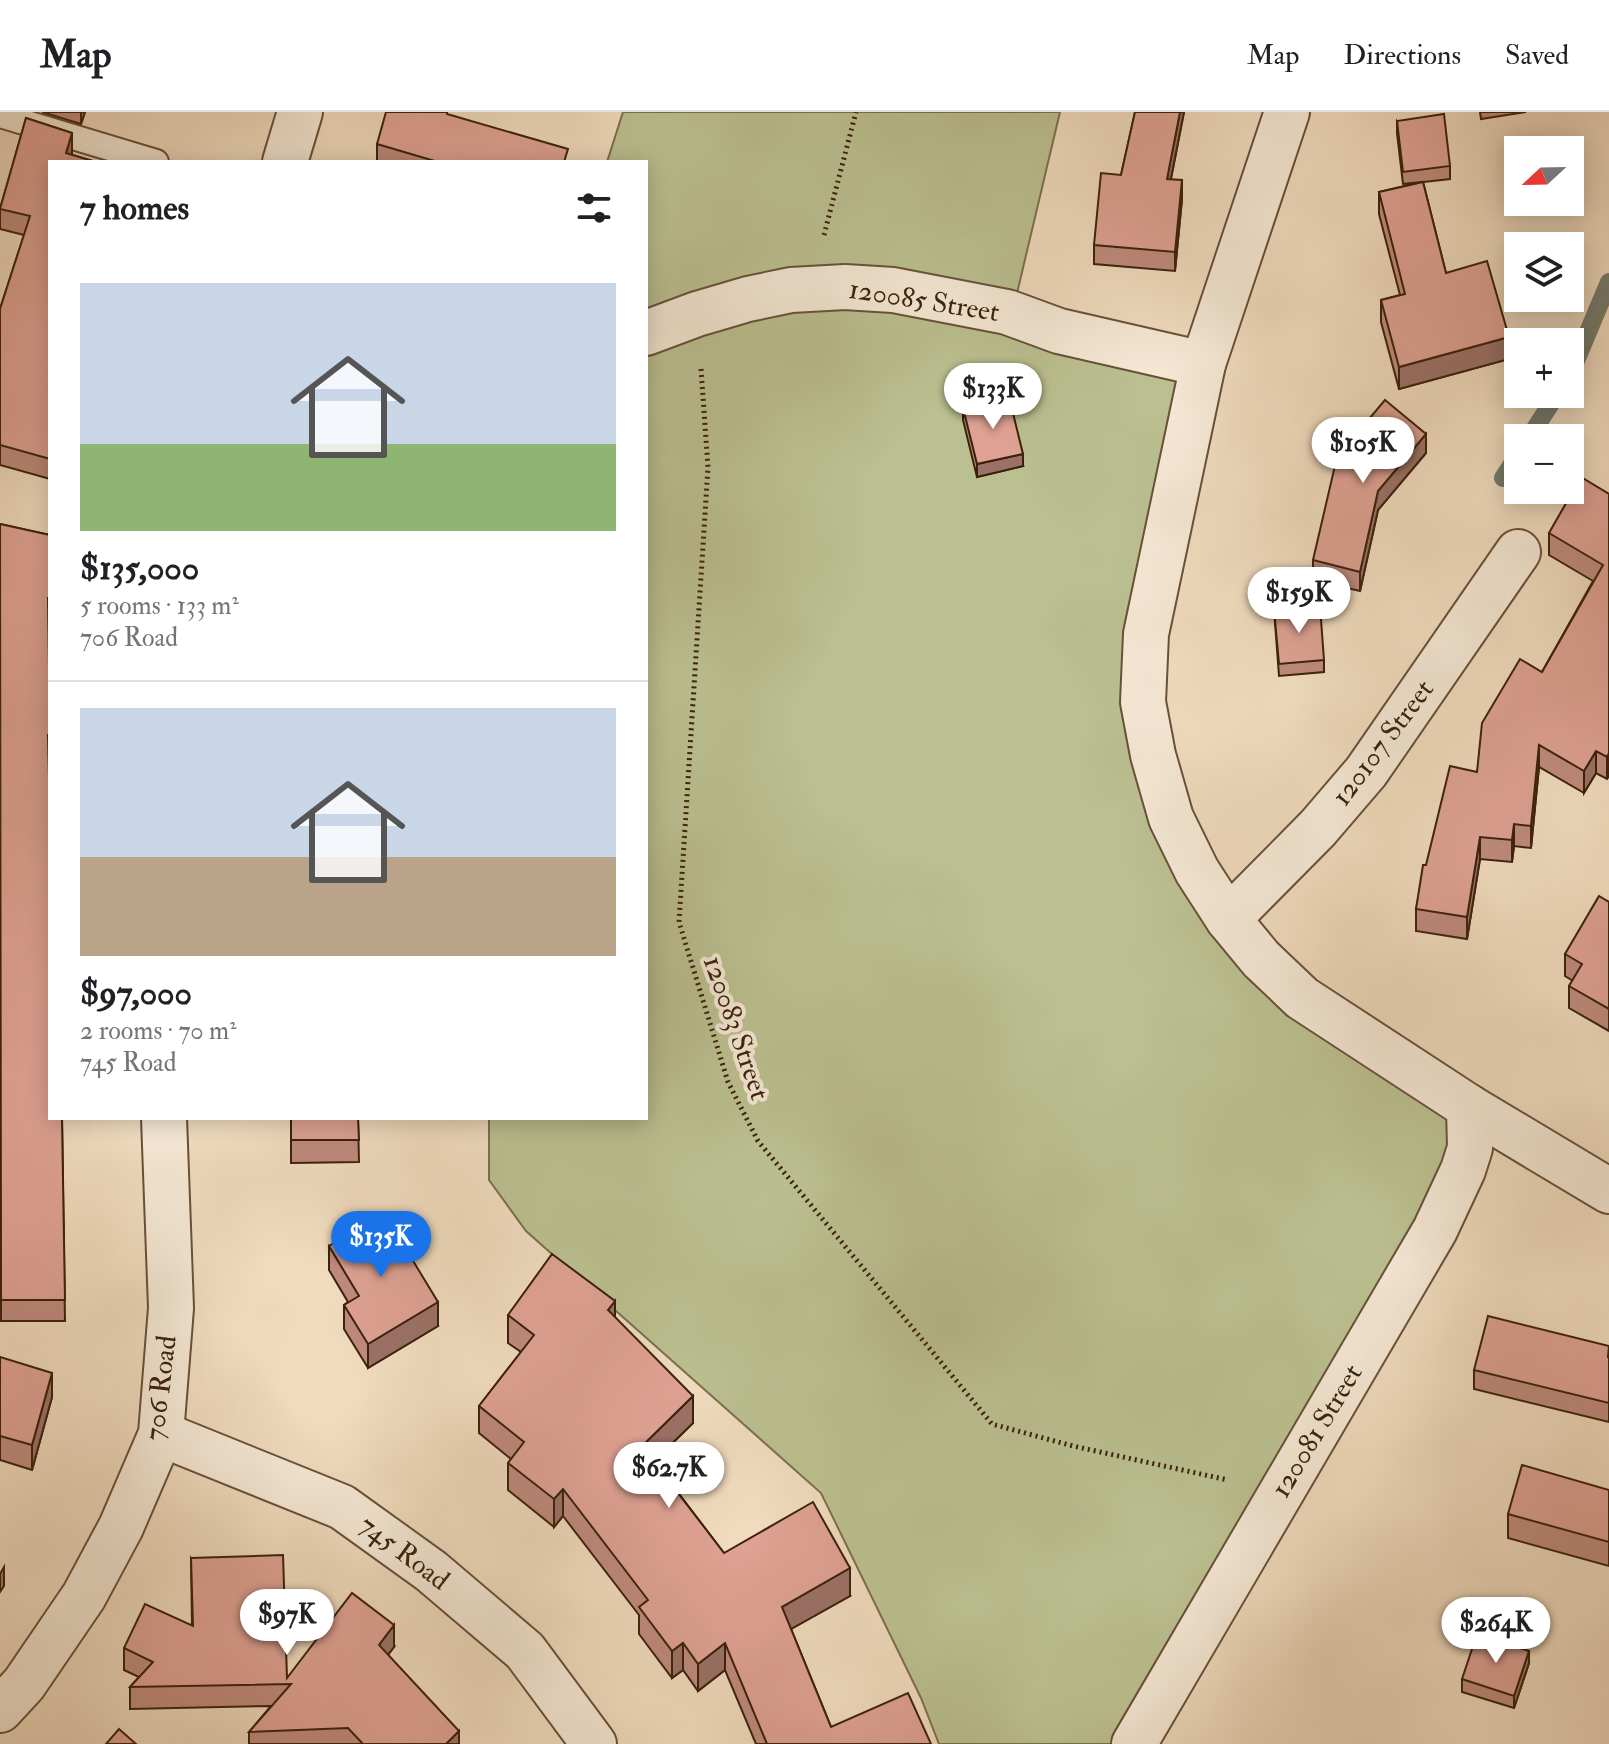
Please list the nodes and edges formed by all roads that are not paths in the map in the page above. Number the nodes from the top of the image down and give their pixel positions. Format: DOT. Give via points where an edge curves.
graph roads {
  1 [pos="300,112"];
  2 [pos="1287,112"];
  3 [pos="0,115"];
  4 [pos="149,160"];
  5 [pos="286,160"];
  6 [pos="648,332"];
  7 [pos="1203,364"];
  8 [pos="1518,552"];
  9 [pos="1228,919"];
  10 [pos="1469,1107"];
  11 [pos="164,1120"];
  12 [pos="1609,1191"];
  13 [pos="161,1434"];
  14 [pos="0,1710"];
  15 [pos="594,1744"];
  16 [pos="1134,1744"];
  1 -- 5 [label="street"];
  2 -- 7 [label="street"];
  3 -- 4 [label="lane"];
  6 -- 7 [label="street, 120085 Street" via="748,299 845,287 893,290 1007,312 1059,331"];
  7 -- 9 [label="street" via="1146,634 1143,702 1171,818"];
  8 -- 9 [label="street, 120107 Street" via="1366,772"];
  9 -- 10 [label="street" via="1302,998"];
  10 -- 12 [label="street"];
  10 -- 16 [label="street, 120081 Street" via="1470,1148 1435,1230"];
  11 -- 13 [label="street, 706 Road" via="171,1308"];
  13 -- 14 [label="street, 706 Road" via="84,1596"];
  13 -- 15 [label="street, 745 Road" via="342,1507 419,1562 525,1651"];
}
